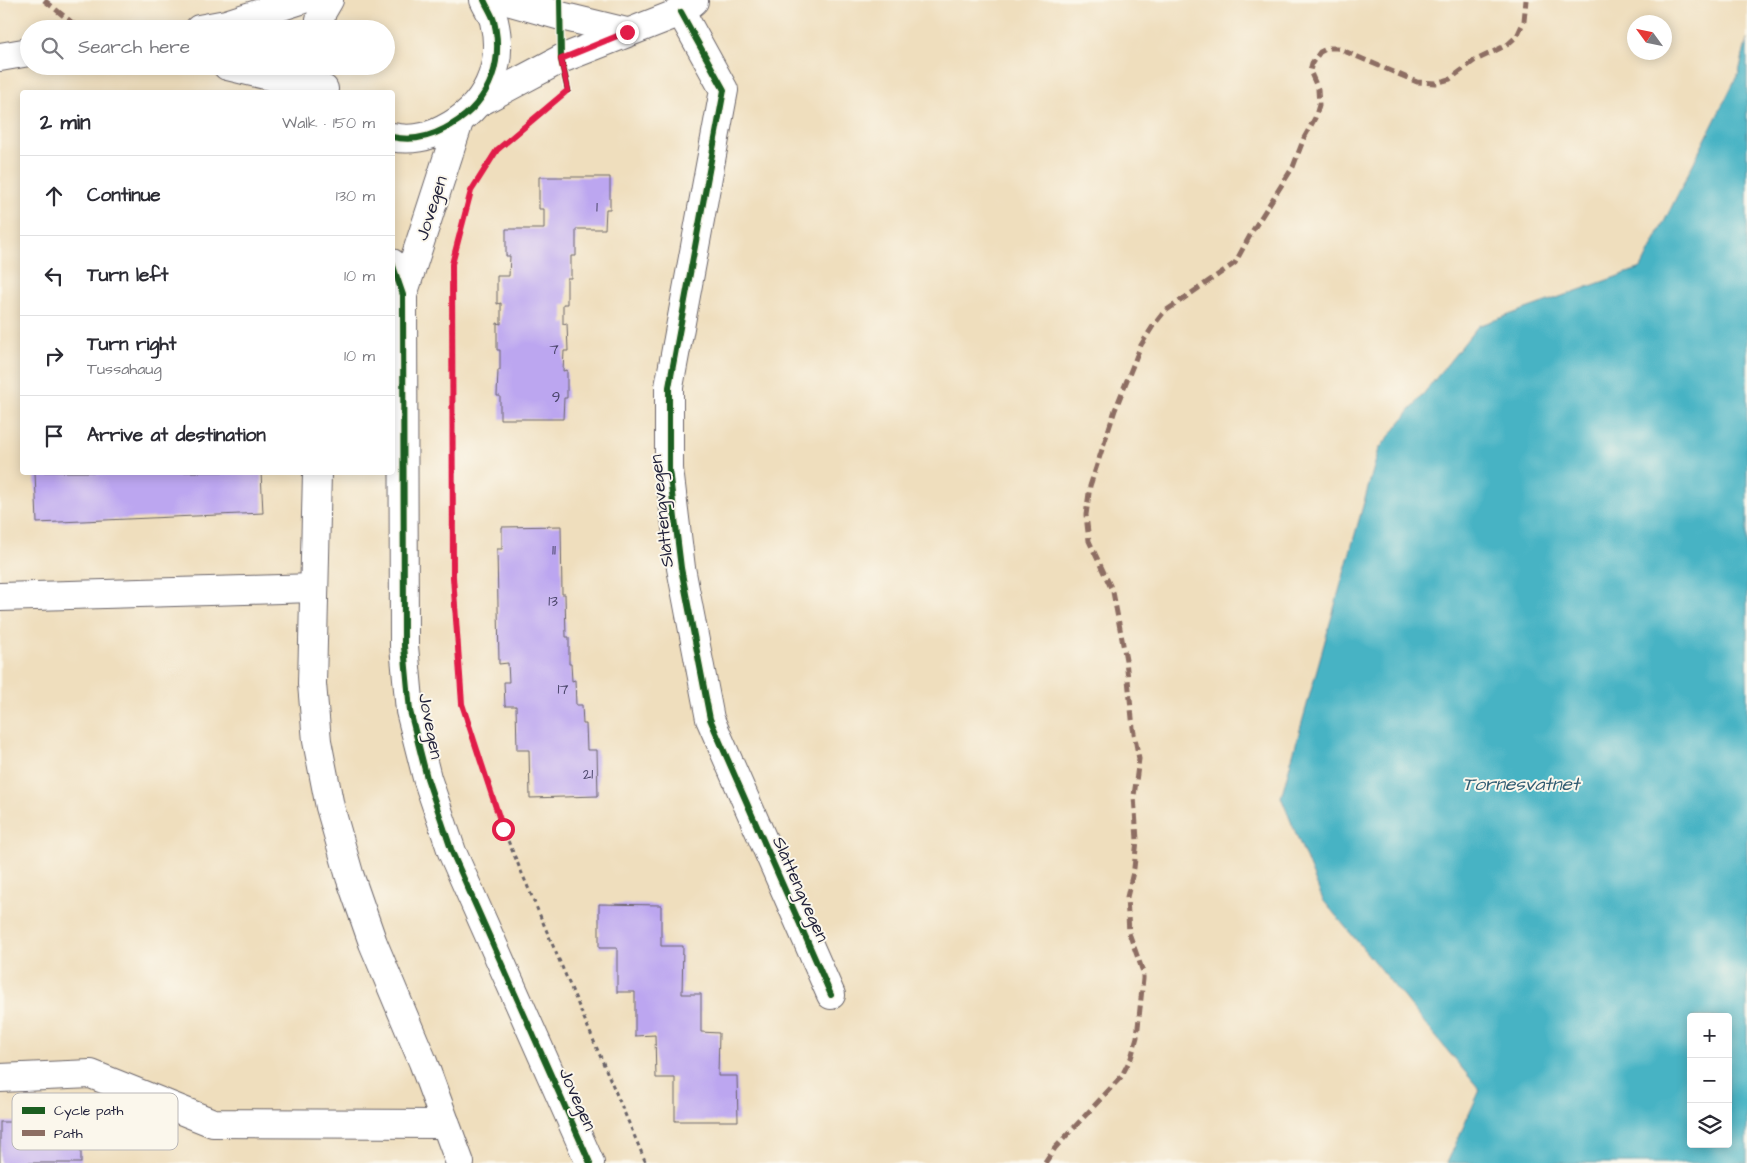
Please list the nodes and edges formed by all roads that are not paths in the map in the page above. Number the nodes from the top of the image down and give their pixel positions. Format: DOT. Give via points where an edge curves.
graph roads {
  1 [pos="301,0"];
  2 [pos="329,0"];
  3 [pos="484,0"];
  4 [pos="504,0"];
  5 [pos="688,6"];
  6 [pos="238,20"];
  7 [pos="320,20"];
  8 [pos="627,32"];
  9 [pos="20,54"];
  10 [pos="0,57"];
  11 [pos="281,75"];
  12 [pos="323,82"];
  13 [pos="480,102"];
  14 [pos="459,122"];
  15 [pos="395,138"];
  16 [pos="395,272"];
  17 [pos="403,295"];
  18 [pos="317,475"];
  19 [pos="314,588"];
  20 [pos="0,597"];
  21 [pos="831,995"];
  22 [pos="0,1078"];
  23 [pos="139,1093"];
  24 [pos="178,1108"];
  25 [pos="446,1124"];
  26 [pos="460,1163"];
  27 [pos="590,1163"];
  1 -- 6 [label="street"];
  2 -- 7 [label="street"];
  3 -- 13 [label="street" via="493,19 497,48 493,76"];
  4 -- 8 [label="street"];
  5 -- 8 [label="street"];
  5 -- 21 [label="street, Slåttengvegen" via="724,90 669,387 669,469 681,568 710,719"];
  8 -- 13 [label="street" via="561,59"];
  9 -- 10 [label="street"];
  11 -- 12 [label="street"];
  13 -- 14 [label="street"];
  14 -- 15 [label="street" via="432,136"];
  14 -- 17 [label="street, Jovegen"];
  16 -- 17 [label="street, Jovegen"];
  17 -- 27 [label="street, Jovegen" via="404,646 410,711 427,778 452,852"];
  18 -- 19 [label="street"];
  19 -- 20 [label="street"];
  19 -- 25 [label="street" via="312,684 317,740 330,807 373,943"];
  22 -- 23 [label="street" via="90,1074"];
  24 -- 25 [label="street" via="213,1122"];
  25 -- 26 [label="street"];
}
